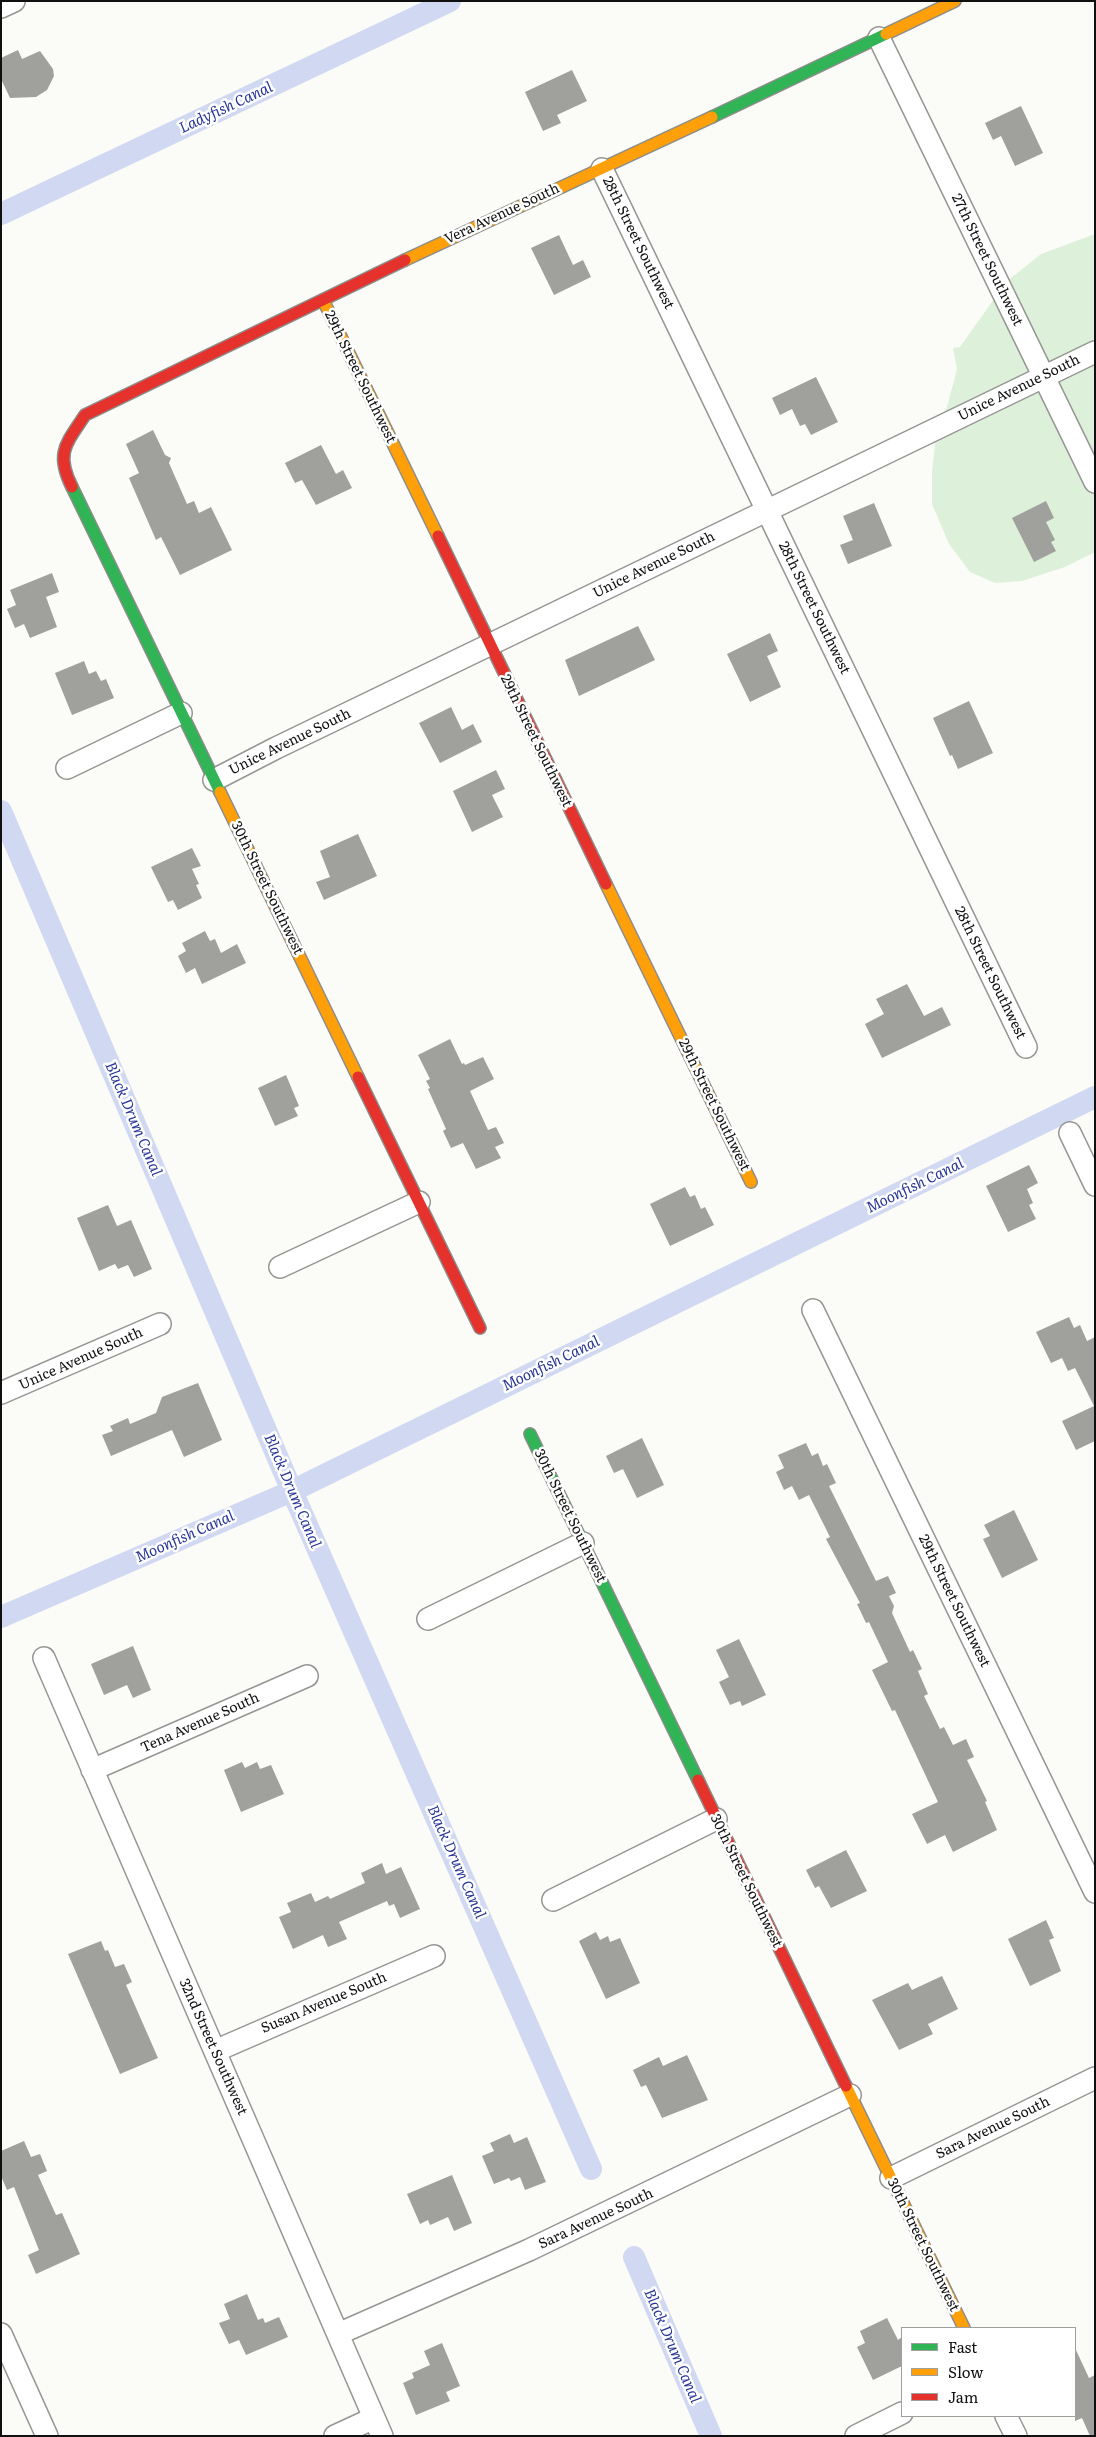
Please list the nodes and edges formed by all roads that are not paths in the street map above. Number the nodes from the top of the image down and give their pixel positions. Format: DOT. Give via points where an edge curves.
graph roads {
  1 [pos="14,1"];
  2 [pos="955,1"];
  3 [pos="1,7"];
  4 [pos="879,38"];
  5 [pos="602,169"];
  6 [pos="322,300"];
  7 [pos="1095,352"];
  8 [pos="1043,376"];
  9 [pos="64,446"];
  10 [pos="1095,482"];
  11 [pos="767,511"];
  12 [pos="489,645"];
  13 [pos="181,713"];
  14 [pos="67,768"];
  15 [pos="214,780"];
  16 [pos="1026,1047"];
  17 [pos="1070,1133"];
  18 [pos="751,1182"];
  19 [pos="1095,1185"];
  20 [pos="419,1202"];
  21 [pos="280,1267"];
  22 [pos="813,1310"];
  23 [pos="160,1324"];
  24 [pos="480,1328"];
  25 [pos="1,1393"];
  26 [pos="530,1434"];
  27 [pos="583,1542"];
  28 [pos="428,1619"];
  29 [pos="44,1658"];
  30 [pos="307,1676"];
  31 [pos="92,1770"];
  32 [pos="716,1819"];
  33 [pos="1095,1892"];
  34 [pos="552,1900"];
  35 [pos="434,1956"];
  36 [pos="215,2051"];
  37 [pos="1095,2078"];
  38 [pos="850,2095"];
  39 [pos="890,2178"];
  40 [pos="964,2327"];
  41 [pos="1,2334"];
  42 [pos="338,2334"];
  43 [pos="901,2414"];
  44 [pos="1006,2417"];
  45 [pos="378,2427"];
  46 [pos="46,2436"];
  47 [pos="335,2436"];
  48 [pos="856,2436"];
  49 [pos="1016,2436"];
  1 -- 3 [label="street"];
  2 -- 4 [label="street, Vera Avenue South"];
  4 -- 5 [label="street, Vera Avenue South"];
  4 -- 8 [label="street, 27th Street Southwest"];
  5 -- 6 [label="street, Vera Avenue South"];
  5 -- 11 [label="street, 28th Street Southwest"];
  6 -- 9 [label="street, Vera Avenue South" via="85,414"];
  6 -- 12 [label="street, 29th Street Southwest"];
  7 -- 8 [label="street, Unice Avenue South"];
  8 -- 10 [label="street, 27th Street Southwest"];
  8 -- 11 [label="street, Unice Avenue South"];
  9 -- 13 [label="street, 30th Street Southwest" via="65,473"];
  11 -- 12 [label="street, Unice Avenue South"];
  11 -- 16 [label="street, 28th Street Southwest"];
  12 -- 15 [label="street, Unice Avenue South"];
  12 -- 18 [label="street, 29th Street Southwest"];
  13 -- 14 [label="street"];
  13 -- 15 [label="street, 30th Street Southwest"];
  15 -- 20 [label="street, 30th Street Southwest"];
  17 -- 19 [label="street"];
  20 -- 21 [label="street"];
  20 -- 24 [label="street, 30th Street Southwest"];
  22 -- 33 [label="street, 29th Street Southwest"];
  23 -- 25 [label="street, Unice Avenue South"];
  26 -- 27 [label="street, 30th Street Southwest"];
  27 -- 28 [label="street"];
  27 -- 32 [label="street, 30th Street Southwest"];
  29 -- 31 [label="street, 32nd Street Southwest"];
  30 -- 31 [label="street, Tena Avenue South"];
  31 -- 36 [label="street, 32nd Street Southwest"];
  32 -- 34 [label="street"];
  32 -- 38 [label="street, 30th Street Southwest"];
  35 -- 36 [label="street, Susan Avenue South"];
  36 -- 42 [label="street, 32nd Street Southwest"];
  37 -- 39 [label="street, Sara Avenue South"];
  38 -- 39 [label="street, 30th Street Southwest"];
  38 -- 42 [label="street, Sara Avenue South" via="529,2250"];
  39 -- 40 [label="street, 30th Street Southwest"];
  41 -- 46 [label="street"];
  42 -- 45 [label="street, 32nd Street Southwest"];
  43 -- 48 [label="street"];
  44 -- 49 [label="street"];
  45 -- 47 [label="street"];
}
